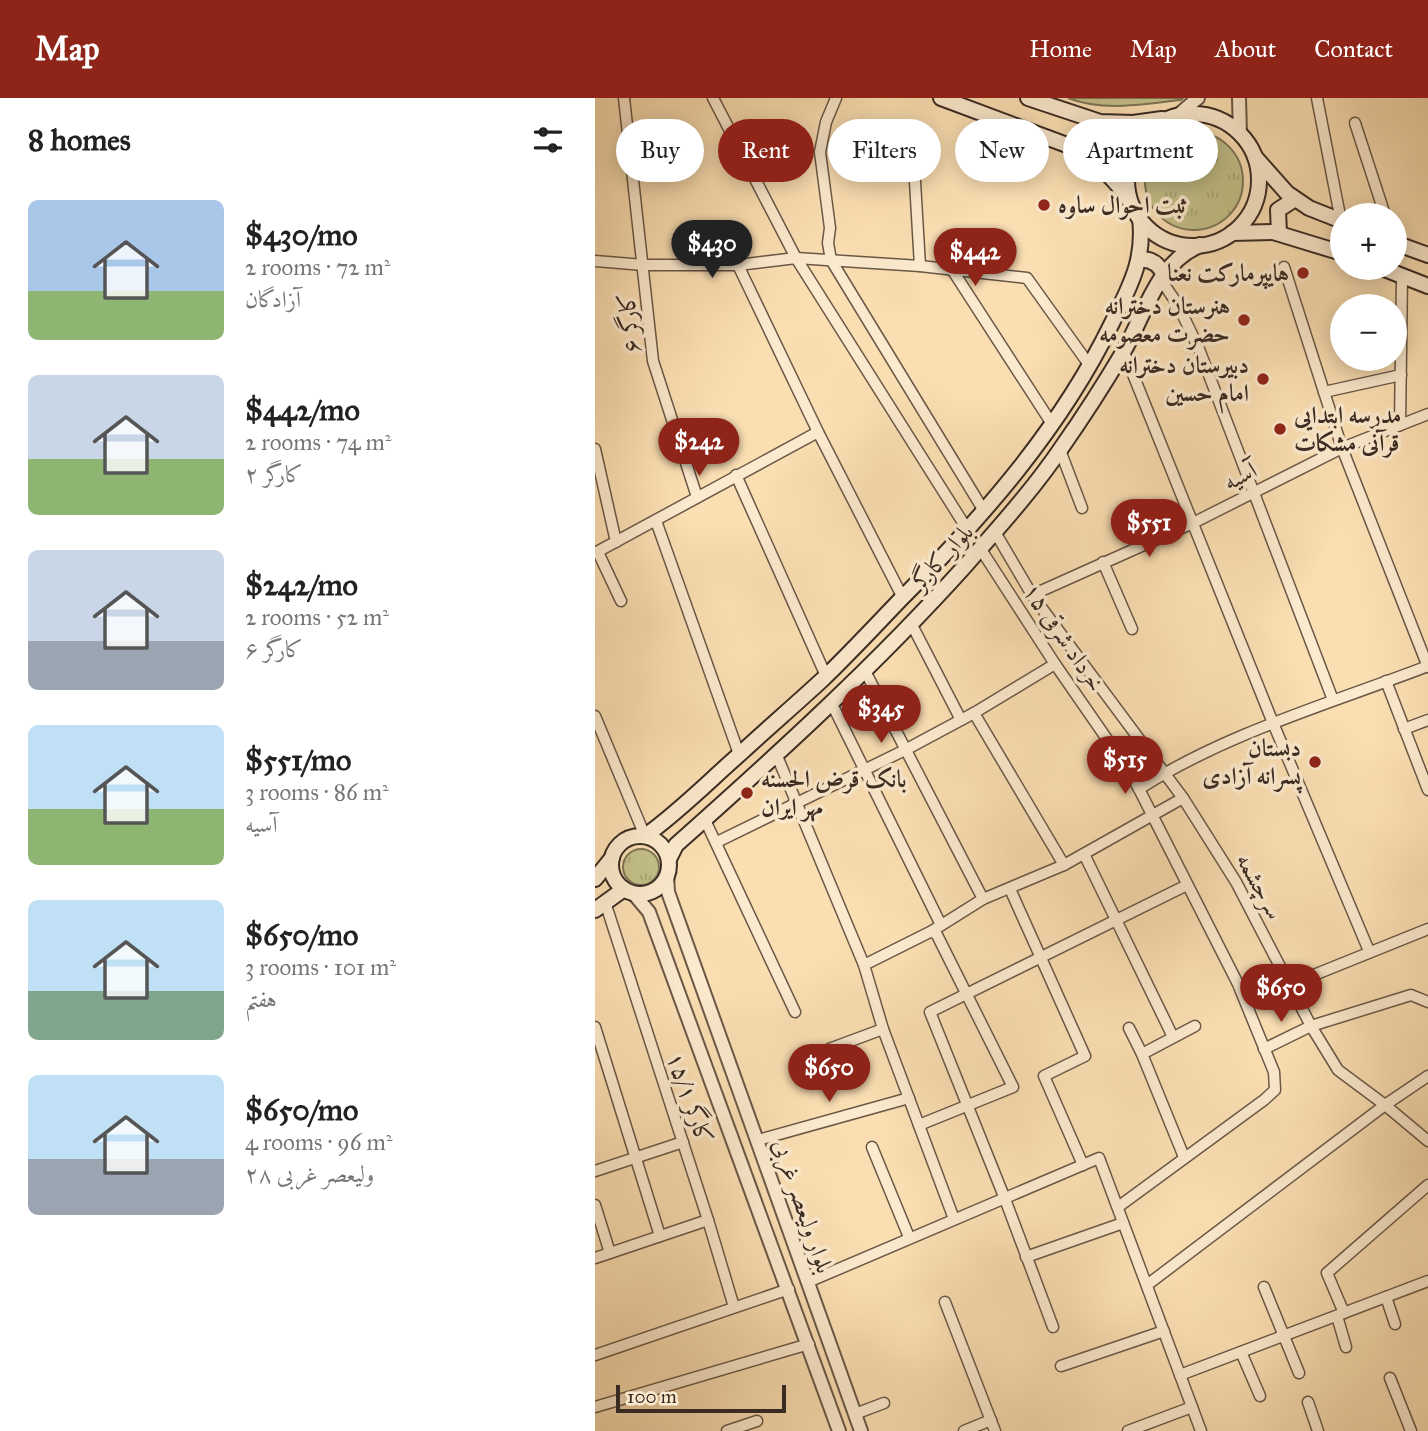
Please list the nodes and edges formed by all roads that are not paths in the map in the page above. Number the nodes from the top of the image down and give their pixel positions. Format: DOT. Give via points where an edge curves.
graph roads {
  1 [pos="624,98"];
  2 [pos="713,98"];
  3 [pos="836,98"];
  4 [pos="941,98"];
  5 [pos="1028,98"];
  6 [pos="1198,98"];
  7 [pos="1239,98"];
  8 [pos="1317,98"];
  9 [pos="1174,117"];
  10 [pos="1355,123"];
  11 [pos="1240,134"];
  12 [pos="1255,157"];
  13 [pos="915,182"];
  14 [pos="1296,199"];
  15 [pos="1132,203"];
  16 [pos="1338,203"];
  17 [pos="1381,203"];
  18 [pos="1330,216"];
  19 [pos="1140,218"];
  20 [pos="1232,233"];
  21 [pos="1279,233"];
  22 [pos="1200,245"];
  23 [pos="1407,247"];
  24 [pos="1330,249"];
  25 [pos="1426,253"];
  26 [pos="796,258"];
  27 [pos="831,260"];
  28 [pos="1139,260"];
  29 [pos="595,261"];
  30 [pos="644,265"];
  31 [pos="738,265"];
  32 [pos="920,266"];
  33 [pos="1284,267"];
  34 [pos="953,271"];
  35 [pos="1162,277"];
  36 [pos="1407,277"];
  37 [pos="1402,280"];
  38 [pos="1428,286"];
  39 [pos="1123,352"];
  40 [pos="1090,366"];
  41 [pos="1401,375"];
  42 [pos="1324,392"];
  43 [pos="1428,414"];
  44 [pos="1052,424"];
  45 [pos="1400,425"];
  46 [pos="818,432"];
  47 [pos="1342,448"];
  48 [pos="595,449"];
  49 [pos="1060,450"];
  50 [pos="736,475"];
  51 [pos="1253,494"];
  52 [pos="697,497"];
  53 [pos="1082,508"];
  54 [pos="984,511"];
  55 [pos="656,521"];
  56 [pos="1193,523"];
  57 [pos="967,529"];
  58 [pos="995,532"];
  59 [pos="616,541"];
  60 [pos="980,548"];
  61 [pos="597,552"];
  62 [pos="1103,562"];
  63 [pos="1032,595"];
  64 [pos="903,597"];
  65 [pos="621,601"];
  66 [pos="912,625"];
  67 [pos="1132,629"];
  68 [pos="1055,664"];
  69 [pos="1428,667"];
  70 [pos="865,671"];
  71 [pos="826,676"];
  72 [pos="1385,681"];
  73 [pos="1333,700"];
  74 [pos="832,704"];
  75 [pos="974,713"];
  76 [pos="595,716"];
  77 [pos="961,720"];
  78 [pos="1428,720"];
  79 [pos="1273,723"];
  80 [pos="1404,729"];
  81 [pos="905,750"];
  82 [pos="739,754"];
  83 [pos="777,756"];
  84 [pos="864,771"];
  85 [pos="1165,772"];
  86 [pos="1139,789"];
  87 [pos="1428,790"];
  88 [pos="1183,798"];
  89 [pos="797,802"];
  90 [pos="1152,814"];
  91 [pos="705,820"];
  92 [pos="645,836"];
  93 [pos="717,842"];
  94 [pos="1084,854"];
  95 [pos="612,858"];
  96 [pos="669,859"];
  97 [pos="1064,864"];
  98 [pos="667,876"];
  99 [pos="595,879"];
  100 [pos="1187,884"];
  101 [pos="1010,889"];
  102 [pos="629,891"];
  103 [pos="983,899"];
  104 [pos="600,906"];
  105 [pos="1116,920"];
  106 [pos="941,925"];
  107 [pos="1428,929"];
  108 [pos="932,931"];
  109 [pos="1369,951"];
  110 [pos="1040,958"];
  111 [pos="864,965"];
  112 [pos="1289,985"];
  113 [pos="967,994"];
  114 [pos="1428,1002"];
  115 [pos="795,1012"];
  116 [pos="1195,1026"];
  117 [pos="1311,1026"];
  118 [pos="595,1027"];
  119 [pos="1129,1028"];
  120 [pos="883,1029"];
  121 [pos="1173,1037"];
  122 [pos="829,1049"];
  123 [pos="1264,1049"];
  124 [pos="1142,1054"];
  125 [pos="1428,1076"];
  126 [pos="909,1098"];
  127 [pos="967,1105"];
  128 [pos="1385,1105"];
  129 [pos="919,1125"];
  130 [pos="758,1140"];
  131 [pos="683,1142"];
  132 [pos="1428,1142"];
  133 [pos="872,1147"];
  134 [pos="1184,1157"];
  135 [pos="636,1158"];
  136 [pos="1083,1166"];
  137 [pos="595,1171"];
  138 [pos="1428,1185"];
  139 [pos="1005,1199"];
  140 [pos="595,1205"];
  141 [pos="1118,1207"];
  142 [pos="954,1219"];
  143 [pos="708,1220"];
  144 [pos="1123,1223"];
  145 [pos="660,1236"];
  146 [pos="909,1237"];
  147 [pos="610,1253"];
  148 [pos="1026,1257"];
  149 [pos="595,1258"];
  150 [pos="1428,1281"];
  151 [pos="808,1282"];
  152 [pos="1147,1285"];
  153 [pos="1264,1287"];
  154 [pos="789,1289"];
  155 [pos="1386,1297"];
  156 [pos="945,1302"];
  157 [pos="734,1307"];
  158 [pos="1340,1314"];
  159 [pos="1395,1324"];
  160 [pos="1053,1327"];
  161 [pos="1164,1331"];
  162 [pos="1283,1336"];
  163 [pos="809,1344"];
  164 [pos="1346,1347"];
  165 [pos="1241,1352"];
  166 [pos="595,1355"];
  167 [pos="1061,1366"];
  168 [pos="1299,1373"];
  169 [pos="1180,1375"];
  170 [pos="1390,1378"];
  171 [pos="1260,1396"];
  172 [pos="1308,1402"];
  173 [pos="884,1403"];
  174 [pos="595,1407"];
  175 [pos="1192,1407"];
  176 [pos="855,1415"];
  177 [pos="991,1420"];
  178 [pos="757,1421"];
  179 [pos="727,1431"];
  180 [pos="839,1431"];
  181 [pos="861,1431"];
  182 [pos="964,1431"];
  183 [pos="995,1431"];
  184 [pos="1128,1431"];
  185 [pos="1201,1431"];
  186 [pos="1318,1431"];
  187 [pos="1411,1431"];
  1 -- 30 [label="street, کارگر ۶"];
  2 -- 26 [label="street"];
  3 -- 27 [label="street" via="820,152"];
  4 -- 15 [label="main road" via="1075,148 1114,178"];
  5 -- 9 [label="main road" via="1100,122"];
  6 -- 9 [label="street"];
  7 -- 11 [label="street"];
  8 -- 16 [label="street"];
  9 -- 11 [label="main road" via="1204,115"];
  9 -- 15 [label="main road" via="1150,130 1136,147 1127,180"];
  10 -- 17 [label="street"];
  11 -- 12 [label="main road"];
  12 -- 14 [label="main road"];
  12 -- 20 [label="main road" via="1259,185 1255,203"];
  13 -- 32 [label="street"];
  14 -- 18 [label="main road"];
  14 -- 21 [label="main road" via="1277,211"];
  15 -- 19 [label="main road"];
  19 -- 22 [label="main road" via="1162,237"];
  19 -- 28 [label="main road, بلوار کارگر"];
  20 -- 21 [label="main road"];
  20 -- 22 [label="main road"];
  21 -- 24 [label="main road"];
  22 -- 35 [label="main road, بلوار کارگر" via="1175,260"];
  23 -- 25 [label="main road"];
  26 -- 27 [label="street"];
  26 -- 31 [label="street"];
  26 -- 57 [label="street"];
  27 -- 32 [label="street"];
  27 -- 54 [label="street"];
  28 -- 35 [label="main road" via="1160,266"];
  28 -- 40 [label="main road, بلوار کارگر"];
  29 -- 30 [label="street"];
  30 -- 31 [label="street"];
  30 -- 52 [label="street, کارگر ۶" via="653,360"];
  31 -- 46 [label="street"];
  32 -- 34 [label="street"];
  33 -- 42 [label="street"];
  34 -- 40 [label="street" via="1027,278"];
  34 -- 44 [label="street"];
  35 -- 39 [label="main road, بلوار کارگر"];
  35 -- 51 [label="street" via="1199,349"];
  36 -- 38 [label="main road"];
  37 -- 41 [label="street"];
  39 -- 49 [label="main road, بلوار کارگر"];
  39 -- 56 [label="street"];
  40 -- 44 [label="main road, بلوار کارگر"];
  41 -- 42 [label="street"];
  41 -- 45 [label="street"];
  42 -- 47 [label="street"];
  43 -- 45 [label="street, آسیه"];
  44 -- 54 [label="main road, بلوار کارگر"];
  45 -- 47 [label="street, آسیه"];
  46 -- 50 [label="street"];
  46 -- 64 [label="street"];
  47 -- 51 [label="street, آسیه"];
  47 -- 69 [label="street"];
  48 -- 59 [label="street"];
  49 -- 53 [label="street"];
  49 -- 58 [label="main road, بلوار کارگر"];
  50 -- 52 [label="street"];
  50 -- 71 [label="street"];
  51 -- 56 [label="street, آسیه"];
  51 -- 73 [label="street"];
  52 -- 55 [label="street"];
  54 -- 57 [label="main road, بلوار کارگر"];
  55 -- 59 [label="street"];
  55 -- 82 [label="street"];
  56 -- 62 [label="street, آسیه"];
  56 -- 79 [label="street"];
  57 -- 64 [label="main road, بلوار کارگر"];
  58 -- 60 [label="main road, بلوار کارگر"];
  58 -- 63 [label="street, ۱۵ خرداد شرقی"];
  59 -- 61 [label="street"];
  60 -- 66 [label="main road, بلوار کارگر"];
  60 -- 68 [label="street, ۱۵ خرداد شرقی"];
  61 -- 65 [label="street"];
  62 -- 63 [label="street, آسیه"];
  62 -- 67 [label="street"];
  63 -- 85 [label="street, ۱۵ خرداد شرقی"];
  64 -- 71 [label="main road, بلوار کارگر"];
  66 -- 70 [label="main road, بلوار کارگر"];
  66 -- 77 [label="street"];
  68 -- 75 [label="street"];
  68 -- 86 [label="street, ۱۵ خرداد شرقی"];
  69 -- 72 [label="street"];
  70 -- 74 [label="main road, بلوار کارگر"];
  70 -- 81 [label="street"];
  71 -- 82 [label="main road, بلوار کارگر"];
  72 -- 73 [label="street"];
  72 -- 80 [label="street"];
  73 -- 79 [label="street"];
  74 -- 83 [label="main road, بلوار کارگر"];
  74 -- 84 [label="street"];
  75 -- 77 [label="street"];
  75 -- 97 [label="street"];
  76 -- 92 [label="street"];
  77 -- 81 [label="street"];
  78 -- 80 [label="street"];
  79 -- 85 [label="street"];
  79 -- 109 [label="street"];
  80 -- 87 [label="street"];
  81 -- 84 [label="street"];
  81 -- 103 [label="street"];
  82 -- 92 [label="main road, بلوار کارگر"];
  83 -- 89 [label="street"];
  83 -- 91 [label="main road, بلوار کارگر"];
  84 -- 89 [label="street"];
  84 -- 106 [label="street"];
  85 -- 86 [label="street"];
  85 -- 88 [label="street, سرچشمه"];
  86 -- 90 [label="street, ۱۵ خرداد شرقی"];
  88 -- 90 [label="street"];
  88 -- 112 [label="street, سرچشمه" via="1236,882"];
  89 -- 93 [label="street"];
  89 -- 111 [label="street"];
  90 -- 94 [label="street"];
  90 -- 100 [label="street, ۱۵ خرداد شرقی"];
  91 -- 93 [label="street"];
  91 -- 96 [label="main road, بلوار کارگر" via="676,845"];
  92 -- 95 [label="main road" via="621,843"];
  92 -- 96 [label="main road" via="660,844"];
  93 -- 115 [label="street"];
  94 -- 97 [label="street"];
  94 -- 105 [label="street"];
  95 -- 99 [label="main road"];
  95 -- 102 [label="main road" via="614,876"];
  96 -- 98 [label="main road"];
  97 -- 101 [label="street"];
  98 -- 102 [label="main road" via="657,889 641,894"];
  98 -- 130 [label="street, بلوار ولیعصر غربی" via="668,892"];
  100 -- 105 [label="street"];
  100 -- 123 [label="street, ۱۵ خرداد شرقی" via="1238,984"];
  101 -- 103 [label="street"];
  101 -- 110 [label="street"];
  102 -- 104 [label="main road"];
  102 -- 154 [label="street, بلوار ولیعصر غربی" via="649,912"];
  103 -- 106 [label="street"];
  104 -- 131 [label="street, کارگر ۱۵/۱"];
  105 -- 110 [label="street"];
  105 -- 121 [label="street"];
  106 -- 108 [label="street"];
  107 -- 109 [label="street"];
  108 -- 111 [label="street"];
  108 -- 113 [label="street"];
  109 -- 112 [label="street"];
  110 -- 113 [label="street"];
  110 -- 136 [label="street" via="1085,1056 1044,1076"];
  111 -- 120 [label="street"];
  112 -- 117 [label="street, سرچشمه"];
  113 -- 127 [label="street" via="930,1012"];
  113 -- 127 [label="street" via="1013,1087"];
  114 -- 117 [label="street" via="1412,995"];
  116 -- 121 [label="street"];
  117 -- 123 [label="street"];
  117 -- 128 [label="street, سرچشمه" via="1338,1070"];
  118 -- 135 [label="street"];
  119 -- 124 [label="street"];
  120 -- 122 [label="street"];
  120 -- 126 [label="street"];
  121 -- 124 [label="street"];
  123 -- 134 [label="street, ۱۵ خرداد شرقی" via="1274,1072 1275,1090"];
  124 -- 134 [label="street"];
  125 -- 128 [label="street"];
  126 -- 129 [label="street"];
  126 -- 130 [label="street"];
  127 -- 129 [label="street"];
  127 -- 139 [label="street"];
  128 -- 132 [label="street, سرچشمه"];
  128 -- 152 [label="street"];
  129 -- 142 [label="street"];
  130 -- 151 [label="street, بلوار ولیعصر غربی"];
  131 -- 135 [label="street"];
  131 -- 143 [label="street, کارگر ۱۵/۱"];
  133 -- 146 [label="street"];
  134 -- 141 [label="street"];
  135 -- 137 [label="street"];
  135 -- 145 [label="street"];
  136 -- 139 [label="street"];
  136 -- 141 [label="street" via="1100,1158"];
  138 -- 158 [label="street" via="1327,1273"];
  139 -- 142 [label="street"];
  139 -- 148 [label="street"];
  140 -- 147 [label="street"];
  141 -- 144 [label="street"];
  142 -- 146 [label="street"];
  143 -- 145 [label="street"];
  143 -- 157 [label="street, کارگر ۱۵/۱"];
  144 -- 148 [label="street"];
  144 -- 152 [label="street"];
  145 -- 147 [label="street"];
  146 -- 151 [label="street"];
  147 -- 149 [label="street"];
  148 -- 160 [label="street"];
  150 -- 155 [label="street"];
  151 -- 154 [label="street"];
  151 -- 176 [label="street, بلوار ولیعصر غربی"];
  152 -- 161 [label="street"];
  153 -- 162 [label="street"];
  154 -- 157 [label="street"];
  154 -- 163 [label="street, بلوار ولیعصر غربی"];
  155 -- 158 [label="street"];
  155 -- 159 [label="street"];
  156 -- 177 [label="street"];
  157 -- 166 [label="street"];
  158 -- 162 [label="street"];
  158 -- 164 [label="street"];
  161 -- 167 [label="street"];
  161 -- 169 [label="street"];
  162 -- 165 [label="street"];
  162 -- 168 [label="street"];
  163 -- 174 [label="street"];
  163 -- 180 [label="street, بلوار ولیعصر غربی"];
  165 -- 169 [label="street"];
  165 -- 171 [label="street"];
  169 -- 175 [label="street"];
  170 -- 187 [label="street"];
  172 -- 186 [label="street"];
  173 -- 176 [label="street"];
  175 -- 184 [label="street"];
  175 -- 185 [label="street"];
  176 -- 181 [label="street, بلوار ولیعصر غربی"];
  177 -- 182 [label="street"];
  177 -- 183 [label="street"];
  178 -- 179 [label="street"];
}
